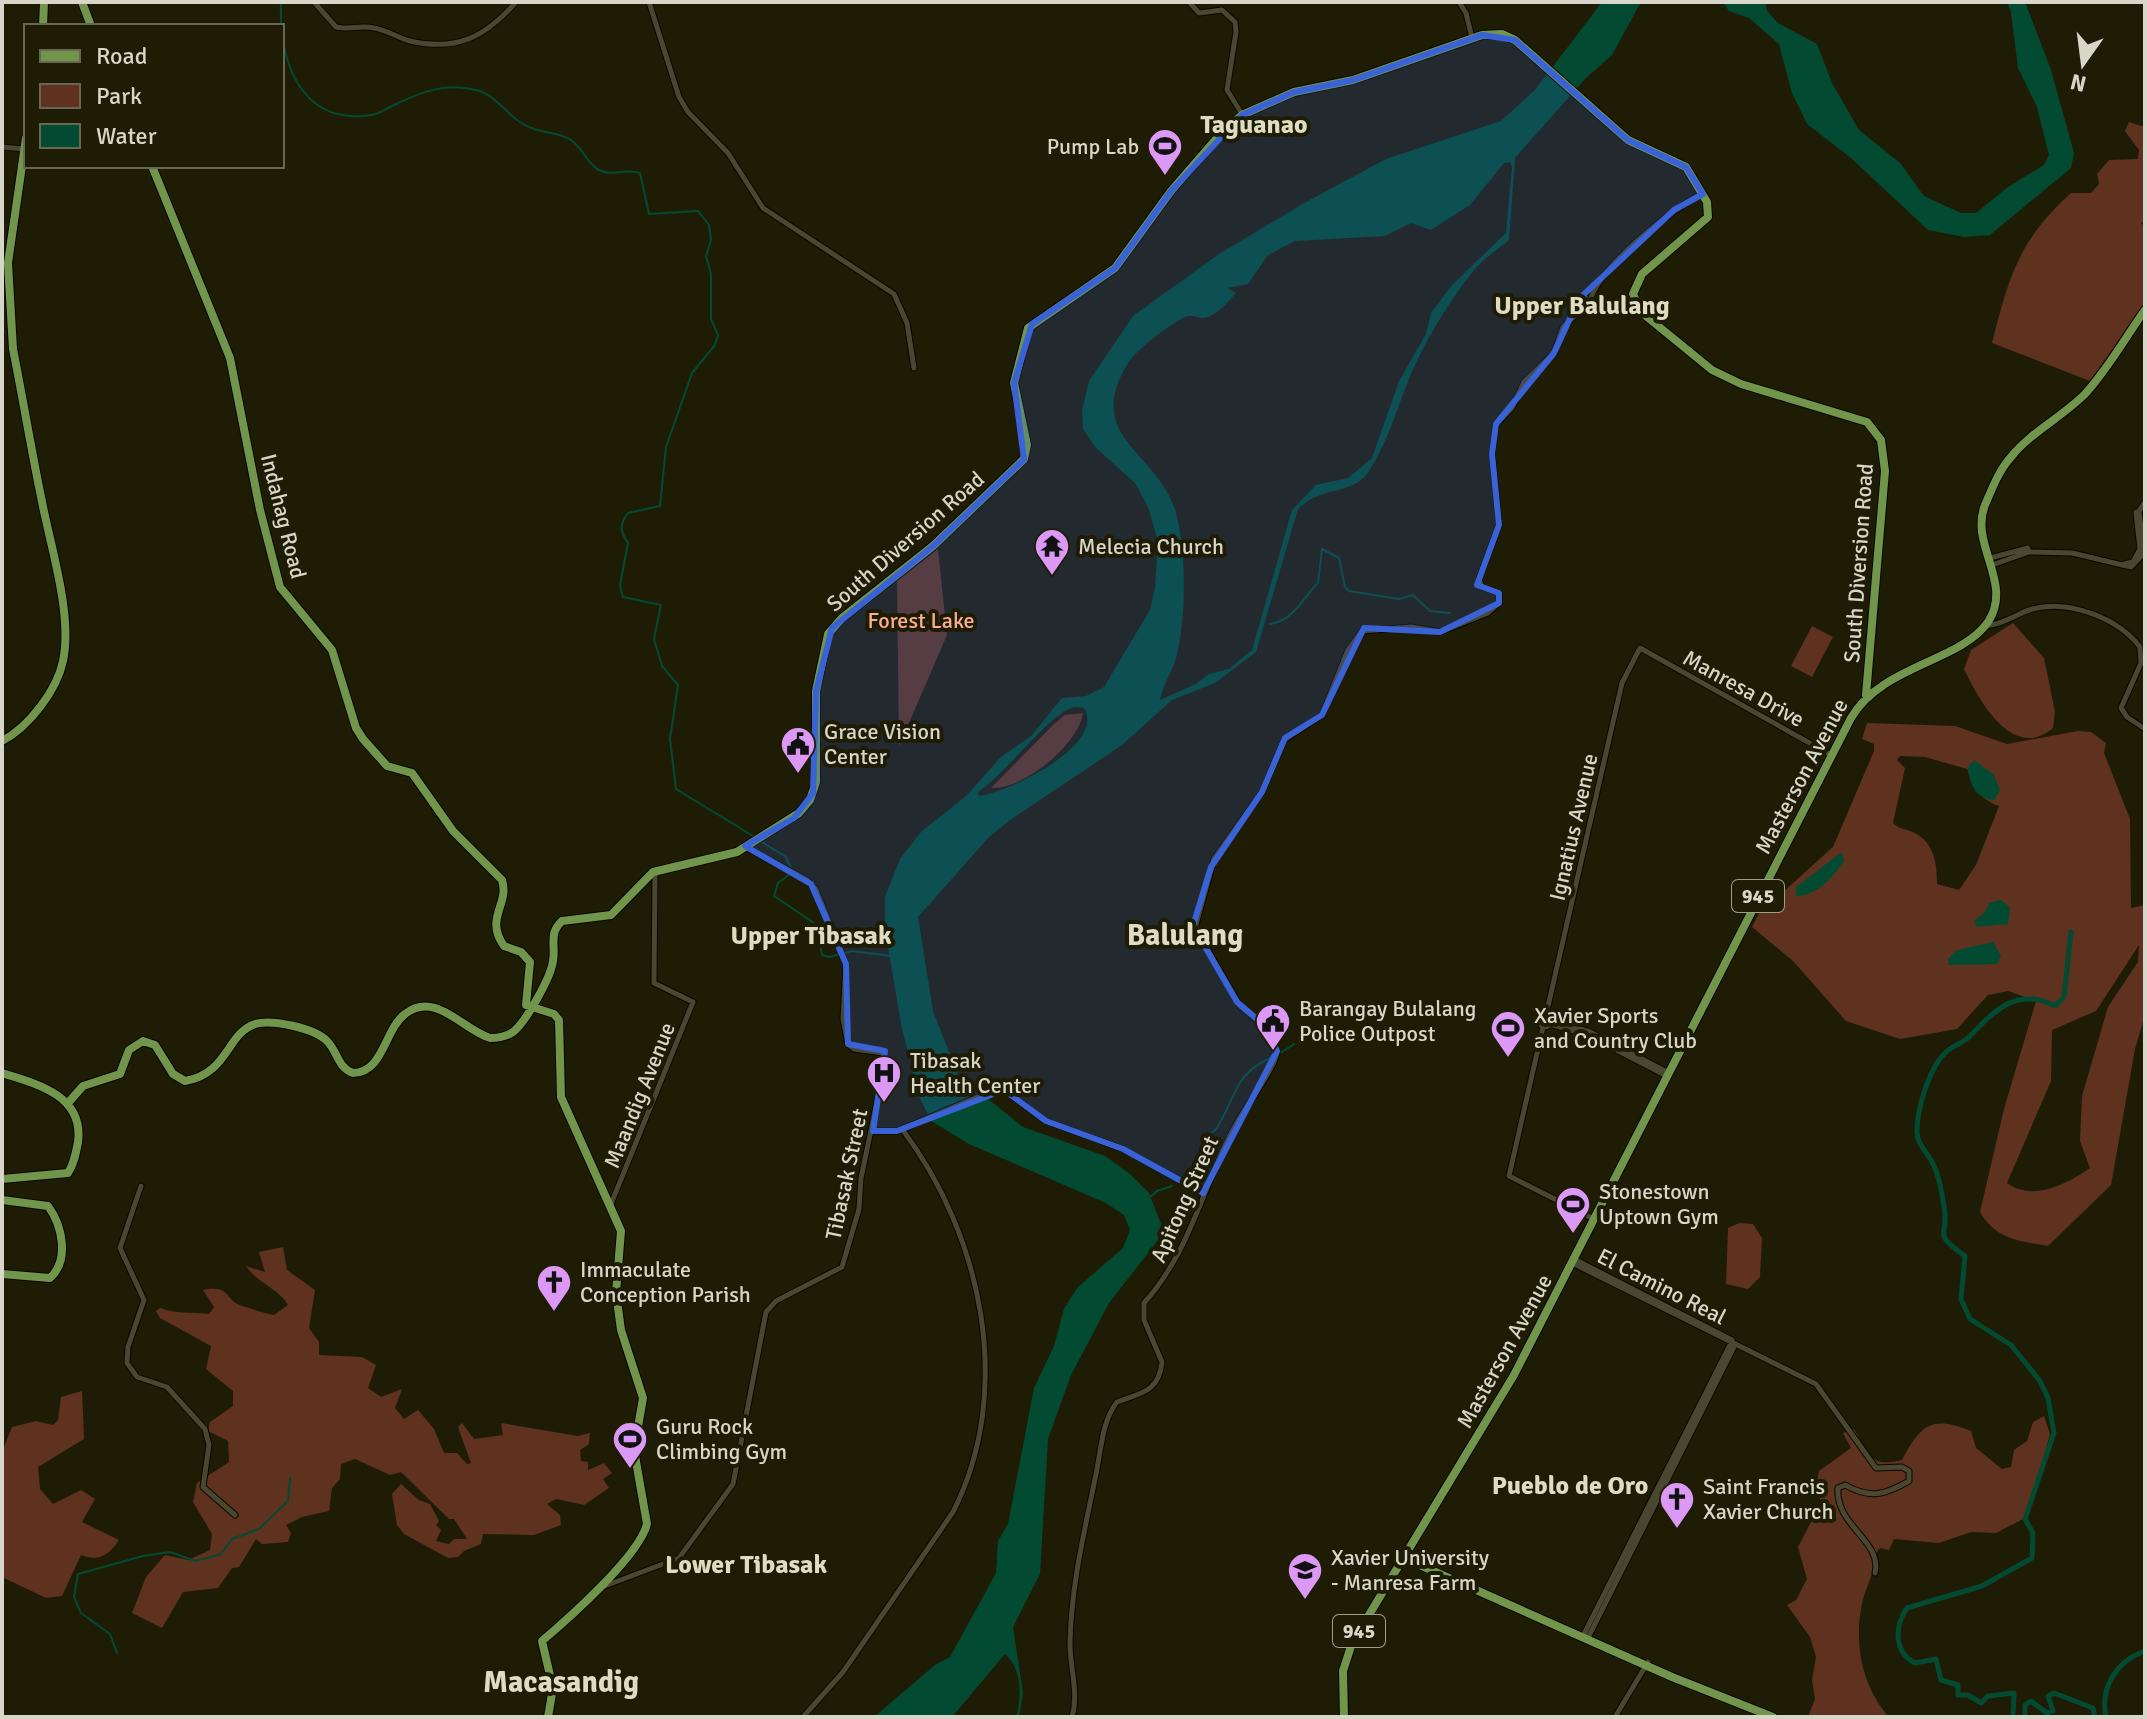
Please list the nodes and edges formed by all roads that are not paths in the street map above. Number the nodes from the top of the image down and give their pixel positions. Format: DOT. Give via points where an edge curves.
graph roads {
  1 [pos="44,2"];
  2 [pos="82,2"];
  3 [pos="314,2"];
  4 [pos="516,2"];
  5 [pos="649,2"];
  6 [pos="1189,2"];
  7 [pos="1459,2"];
  8 [pos="43,24"];
  9 [pos="90,24"];
  10 [pos="1472,38"];
  11 [pos="1242,115"];
  12 [pos="2,147"];
  13 [pos="24,149"];
  14 [pos="153,168"];
  15 [pos="1703,194"];
  16 [pos="1587,299"];
  17 [pos="1577,310"];
  18 [pos="2145,310"];
  19 [pos="914,368"];
  20 [pos="2145,501"];
  21 [pos="1991,561"];
  22 [pos="1984,626"];
  23 [pos="1640,648"];
  24 [pos="1866,695"];
  25 [pos="2145,729"];
  26 [pos="2,741"];
  27 [pos="1831,755"];
  28 [pos="745,846"];
  29 [pos="650,877"];
  30 [pos="530,1008"];
  31 [pos="1549,1020"];
  32 [pos="1543,1027"];
  33 [pos="2,1073"];
  34 [pos="1668,1075"];
  35 [pos="68,1103"];
  36 [pos="904,1129"];
  37 [pos="873,1131"];
  38 [pos="2,1179"];
  39 [pos="141,1186"];
  40 [pos="1203,1193"];
  41 [pos="2,1200"];
  42 [pos="611,1204"];
  43 [pos="1594,1219"];
  44 [pos="1572,1260"];
  45 [pos="2,1274"];
  46 [pos="1735,1343"];
  47 [pos="235,1515"];
  48 [pos="1405,1557"];
  49 [pos="1875,1573"];
  50 [pos="597,1587"];
  51 [pos="1586,1636"];
  52 [pos="1647,1664"];
  53 [pos="548,1717"];
  54 [pos="803,1717"];
  55 [pos="1072,1717"];
  56 [pos="1344,1717"];
  57 [pos="1615,1717"];
  58 [pos="1773,1717"];
  1 -- 8 [label="main road"];
  2 -- 9 [label="main road"];
  3 -- 4 [label="street" via="336,27 372,27 421,43 477,37"];
  5 -- 19 [label="street" via="683,105 728,153 763,208 894,294 907,323"];
  6 -- 11 [label="street" via="1202,14 1226,11 1235,22 1227,90"];
  7 -- 10 [label="street"];
  10 -- 11 [label="main road, South Diversion Road" via="1353,80 1294,92"];
  10 -- 15 [label="main road, South Diversion Road" via="1502,34 1529,52 1628,140 1686,167"];
  11 -- 28 [label="main road, South Diversion Road" via="1179,181 1115,268 1028,328 1014,383 1025,457 933,546 832,628 816,691 813,793 794,818"];
  12 -- 13 [label="street"];
  13 -- 26 [label="main road" via="8,263 10,315 65,644 50,690 31,718"];
  14 -- 30 [label="main road, Indahag Road" via="230,358 280,587 332,650 363,739 387,766 412,773 458,837 502,880 496,931 504,946 529,960 524,996"];
  15 -- 16 [label="street" via="1664,219"];
  15 -- 24 [label="main road, South Diversion Road" via="1709,206 1706,220 1639,278 1634,303 1712,370 1741,384 1857,417 1878,434 1885,471"];
  16 -- 17 [label="street" via="1576,300"];
  16 -- 17 [label="street" via="1589,310"];
  17 -- 40 [label="street, Apitong Street" via="1563,327 1554,353 1524,382 1512,408 1496,424 1492,454 1498,533 1479,582 1501,599 1492,611 1434,632 1367,627 1353,640 1322,715 1284,740 1262,792 1214,859 1196,930 1247,1014 1267,1028 1276,1043 1276,1058 1234,1126"];
  18 -- 21 [label="main road" via="2086,393 2006,462 1982,513"];
  20 -- 21 [label="street" via="2136,511 2139,552 2129,564 2071,550 2019,551"];
  21 -- 22 [label="main road" via="1997,599"];
  22 -- 24 [label="main road, Masterson Avenue / 945"];
  22 -- 25 [label="street" via="2052,605 2079,610 2114,627 2141,650 2121,708"];
  23 -- 27 [label="street, Manresa Drive"];
  23 -- 31 [label="street, Ignatius Avenue" via="1622,683"];
  24 -- 27 [label="main road, Masterson Avenue / 945"];
  27 -- 34 [label="main road, Masterson Avenue / 945"];
  28 -- 29 [label="main road, South Diversion Road" via="657,869"];
  28 -- 37 [label="street, Tibasak Street" via="816,890 845,960 843,1019 848,1044 883,1055"];
  29 -- 30 [label="main road, South Diversion Road" via="611,915 571,918 556,926 552,968"];
  29 -- 42 [label="street, Maandig Avenue" via="654,983 693,1002"];
  30 -- 35 [label="main road, South Diversion Road" via="513,1032 490,1038 444,1011 412,1010 397,1023 371,1066 358,1073 344,1069 318,1035 271,1024 248,1028 211,1071 185,1081 173,1074 155,1045 143,1041 129,1050 120,1074 83,1086"];
  30 -- 42 [label="main road" via="559,1020 561,1097"];
  31 -- 32 [label="street"];
  31 -- 32 [label="street, Ignatius Avenue" via="1539,1020"];
  31 -- 34 [label="street"];
  32 -- 43 [label="street, Ignatius Avenue" via="1509,1176"];
  33 -- 35 [label="main road" via="46,1088"];
  34 -- 43 [label="main road, Masterson Avenue / 945"];
  35 -- 38 [label="main road" via="77,1117 78,1133 68,1173"];
  36 -- 37 [label="street"];
  36 -- 40 [label="street" via="992,1091 1007,1091 1046,1121 1123,1149"];
  36 -- 54 [label="street" via="942,1192 975,1281 984,1341 978,1429 953,1512 843,1672"];
  37 -- 50 [label="street, Tibasak Street" via="842,1267 776,1301 766,1312 735,1479 725,1497 679,1558"];
  39 -- 47 [label="street" via="120,1248 144,1300 127,1363 137,1377 167,1387 205,1429 209,1445 203,1487"];
  40 -- 55 [label="street, Apitong Street" via="1175,1264 1144,1305 1144,1320 1162,1362 1158,1377 1147,1394 1117,1402 1106,1426 1072,1611"];
  41 -- 45 [label="main road" via="48,1206 62,1244 50,1278"];
  42 -- 50 [label="main road" via="622,1238 616,1286 620,1327 643,1398 634,1450 647,1524 638,1543"];
  43 -- 44 [label="main road, Masterson Avenue / 945"];
  44 -- 46 [label="street, El Camino Real"];
  44 -- 48 [label="main road, Masterson Avenue / 945" via="1510,1383"];
  46 -- 49 [label="street, El Camino Real" via="1821,1388 1876,1468 1909,1471 1909,1481 1877,1496 1845,1485 1838,1488 1844,1518 1874,1556"];
  46 -- 51 [label="street"];
  48 -- 51 [label="main road"];
  48 -- 56 [label="main road, Masterson Avenue / 945" via="1347,1657"];
  50 -- 53 [label="main road" via="542,1641 553,1688"];
  51 -- 52 [label="main road"];
  52 -- 57 [label="street"];
  52 -- 58 [label="main road"];
}
